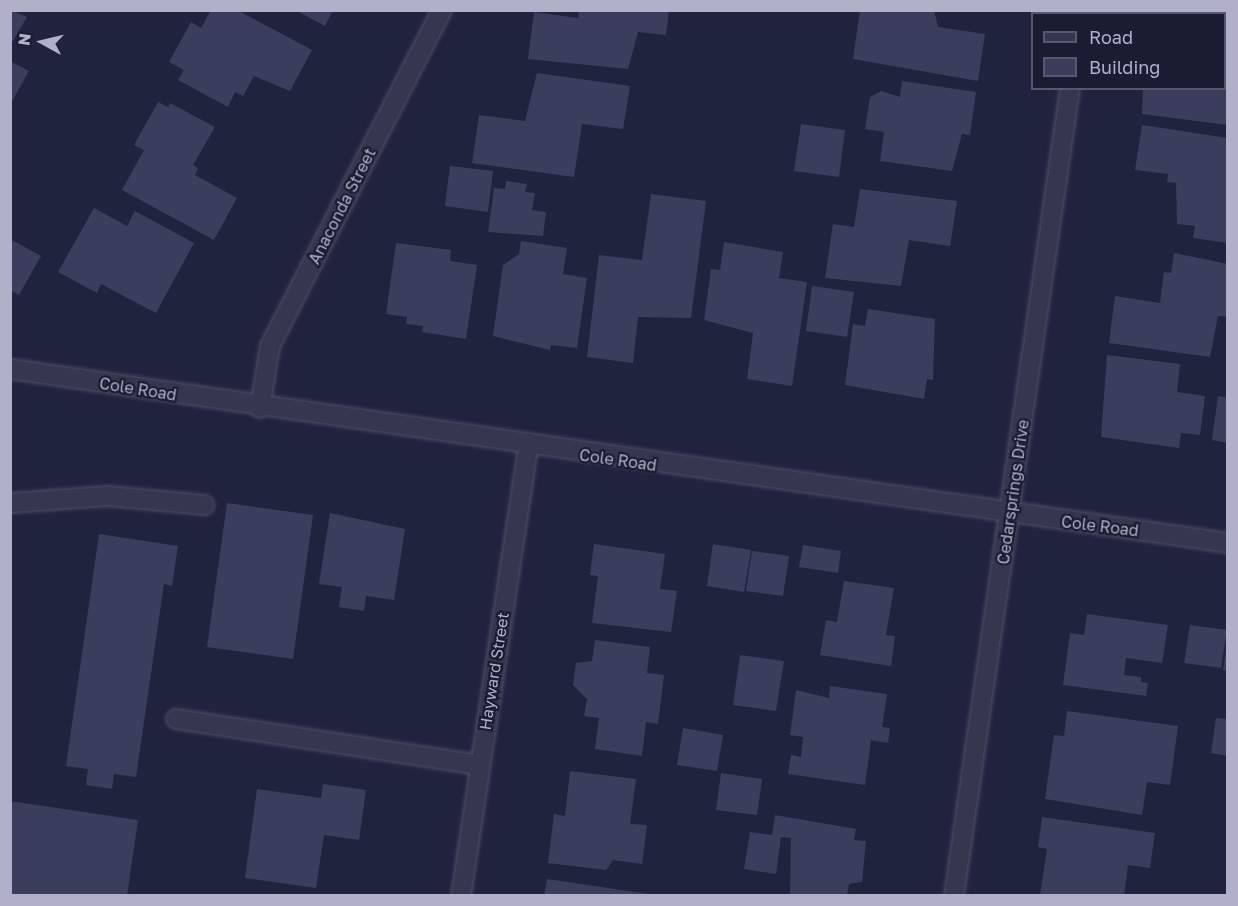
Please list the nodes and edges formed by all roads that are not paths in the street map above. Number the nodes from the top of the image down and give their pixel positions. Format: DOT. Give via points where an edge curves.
graph roads {
  1 [pos="442,10"];
  2 [pos="1070,90"];
  3 [pos="10,369"];
  4 [pos="260,408"];
  5 [pos="528,447"];
  6 [pos="10,503"];
  7 [pos="205,504"];
  8 [pos="1010,515"];
  9 [pos="1227,543"];
  10 [pos="176,719"];
  11 [pos="480,765"];
  12 [pos="460,896"];
  13 [pos="954,896"];
  1 -- 4 [label="street, Anaconda Street" via="270,346"];
  2 -- 8 [label="street, Cedarsprings Drive"];
  3 -- 4 [label="street, Cole Road"];
  4 -- 5 [label="street, Cole Road"];
  5 -- 8 [label="street, Cole Road"];
  5 -- 11 [label="street, Hayward Street"];
  6 -- 7 [label="street" via="108,496"];
  8 -- 9 [label="street, Cole Road"];
  8 -- 13 [label="street, Cedarsprings Drive"];
  10 -- 11 [label="street"];
  11 -- 12 [label="street, Hayward Street"];
}
